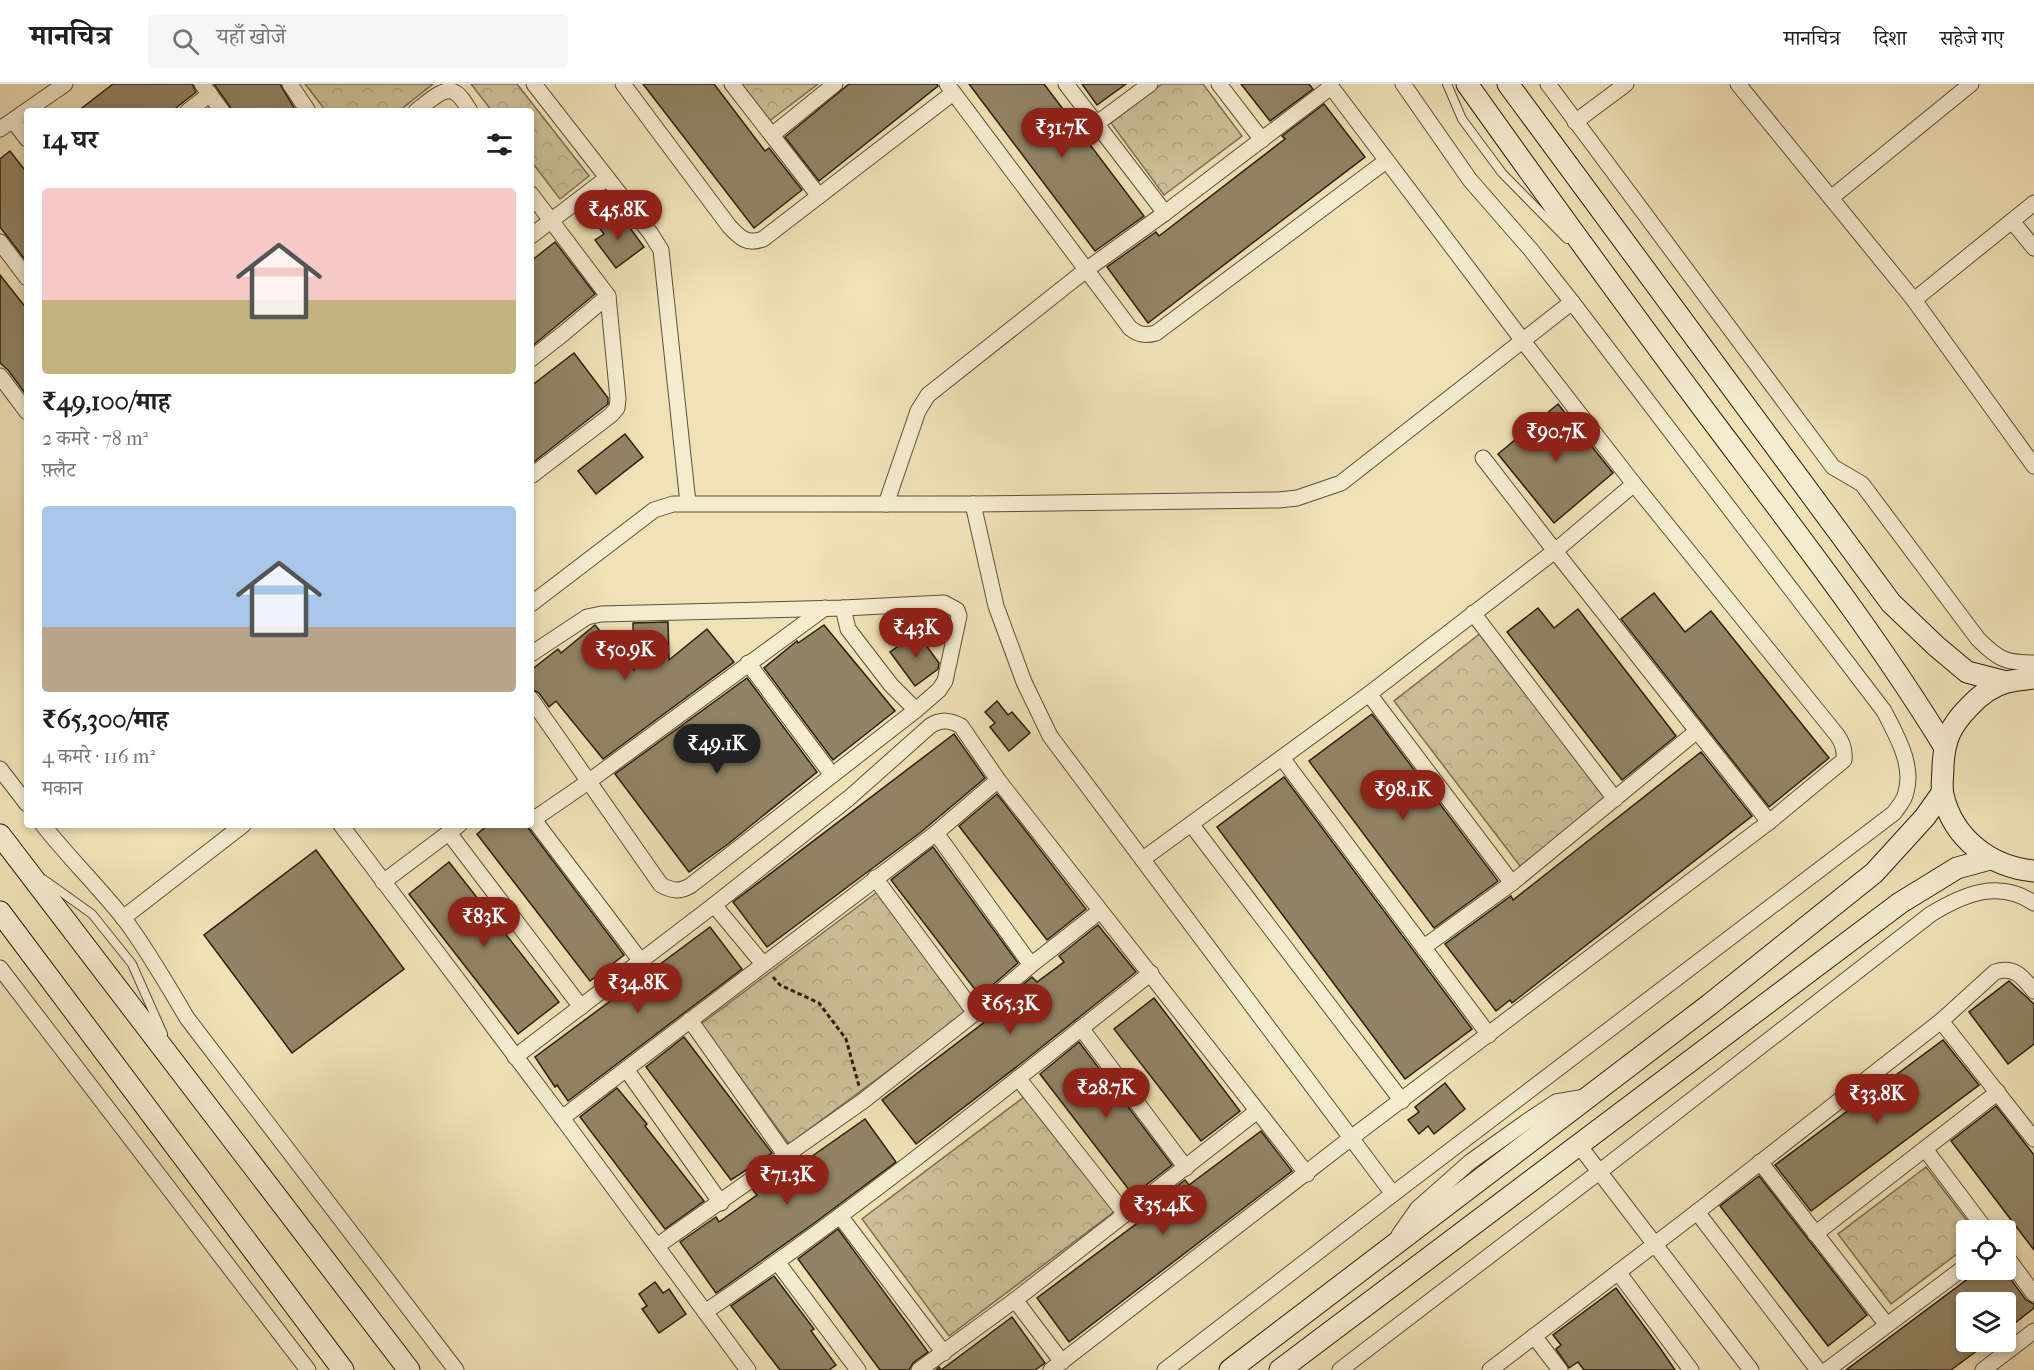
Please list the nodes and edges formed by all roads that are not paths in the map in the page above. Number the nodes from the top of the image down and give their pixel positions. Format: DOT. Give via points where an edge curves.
graph roads {
  1 [pos="65,84"];
  2 [pos="290,84"];
  3 [pos="534,84"];
  4 [pos="623,84"];
  5 [pos="732,84"];
  6 [pos="835,84"];
  7 [pos="1066,84"];
  8 [pos="1150,84"];
  9 [pos="1219,84"];
  10 [pos="1404,84"];
  11 [pos="1446,84"];
  12 [pos="1467,84"];
  13 [pos="1508,84"];
  14 [pos="1548,84"];
  15 [pos="1626,84"];
  16 [pos="1971,84"];
  17 [pos="1330,85"];
  18 [pos="1748,87"];
  19 [pos="950,88"];
  20 [pos="206,89"];
  21 [pos="30,108"];
  22 [pos="190,108"];
  23 [pos="220,108"];
  24 [pos="306,108"];
  25 [pos="420,108"];
  26 [pos="468,108"];
  27 [pos="24,112"];
  28 [pos="1575,122"];
  29 [pos="1096,124"];
  30 [pos="6,125"];
  31 [pos="772,135"];
  32 [pos="24,137"];
  33 [pos="1262,140"];
  34 [pos="1386,161"];
  35 [pos="607,178"];
  36 [pos="819,196"];
  37 [pos="534,198"];
  38 [pos="1831,198"];
  39 [pos="2034,203"];
  40 [pos="1165,213"];
  41 [pos="551,220"];
  42 [pos="2012,221"];
  43 [pos="534,234"];
  44 [pos="0,242"];
  45 [pos="2034,249"];
  46 [pos="1086,270"];
  47 [pos="24,274"];
  48 [pos="1604,276"];
  49 [pos="608,296"];
  50 [pos="1914,300"];
  51 [pos="1572,302"];
  52 [pos="1522,341"];
  53 [pos="534,357"];
  54 [pos="0,376"];
  55 [pos="24,408"];
  56 [pos="1483,458"];
  57 [pos="2034,466"];
  58 [pos="534,474"];
  59 [pos="1634,484"];
  60 [pos="688,503"];
  61 [pos="886,504"];
  62 [pos="973,504"];
  63 [pos="1555,551"];
  64 [pos="534,602"];
  65 [pos="826,608"];
  66 [pos="843,608"];
  67 [pos="1473,613"];
  68 [pos="534,652"];
  69 [pos="748,663"];
  70 [pos="2034,663"];
  71 [pos="2034,678"];
  72 [pos="2006,682"];
  73 [pos="1369,694"];
  74 [pos="534,703"];
  75 [pos="916,711"];
  76 [pos="1697,731"];
  77 [pos="1944,746"];
  78 [pos="1282,758"];
  79 [pos="0,769"];
  80 [pos="832,775"];
  81 [pos="998,780"];
  82 [pos="588,782"];
  83 [pos="1942,793"];
  84 [pos="1615,799"];
  85 [pos="24,800"];
  86 [pos="534,817"];
  87 [pos="534,821"];
  88 [pos="1769,822"];
  89 [pos="1191,824"];
  90 [pos="45,828"];
  91 [pos="239,828"];
  92 [pos="343,828"];
  93 [pos="454,829"];
  94 [pos="936,833"];
  95 [pos="0,835"];
  96 [pos="1143,859"];
  97 [pos="1990,859"];
  98 [pos="2034,871"];
  99 [pos="875,878"];
  100 [pos="383,882"];
  101 [pos="1512,883"];
  102 [pos="2034,903"];
  103 [pos="714,905"];
  104 [pos="1100,910"];
  105 [pos="0,912"];
  106 [pos="123,918"];
  107 [pos="1424,947"];
  108 [pos="640,960"];
  109 [pos="763,964"];
  110 [pos="1031,965"];
  111 [pos="0,970"];
  112 [pos="1151,973"];
  113 [pos="2034,991"];
  114 [pos="581,1007"];
  115 [pos="975,1013"];
  116 [pos="690,1020"];
  117 [pos="1941,1020"];
  118 [pos="1081,1028"];
  119 [pos="1489,1035"];
  120 [pos="515,1057"];
  121 [pos="626,1069"];
  122 [pos="1018,1078"];
  123 [pos="1998,1092"];
  124 [pos="1402,1101"];
  125 [pos="1256,1112"];
  126 [pos="562,1118"];
  127 [pos="1351,1138"];
  128 [pos="2034,1139"];
  129 [pos="1578,1144"];
  130 [pos="1925,1149"];
  131 [pos="786,1156"];
  132 [pos="1760,1162"];
  133 [pos="1186,1168"];
  134 [pos="1599,1172"];
  135 [pos="1307,1174"];
  136 [pos="1393,1194"];
  137 [pos="721,1203"];
  138 [pos="1696,1212"];
  139 [pos="1125,1214"];
  140 [pos="840,1216"];
  141 [pos="1978,1220"];
  142 [pos="1815,1234"];
  143 [pos="1654,1244"];
  144 [pos="657,1246"];
  145 [pos="778,1263"];
  146 [pos="2016,1270"];
  147 [pos="1618,1272"];
  148 [pos="1956,1273"];
  149 [pos="2034,1294"];
  150 [pos="1015,1300"];
  151 [pos="705,1312"];
  152 [pos="1887,1325"];
  153 [pos="2034,1331"];
  154 [pos="1534,1336"];
  155 [pos="944,1353"];
  156 [pos="1057,1366"];
  157 [pos="308,1370"];
  158 [pos="343,1370"];
  159 [pos="409,1370"];
  160 [pos="456,1370"];
  161 [pos="748,1370"];
  162 [pos="858,1370"];
  163 [pos="919,1370"];
  164 [pos="1165,1370"];
  165 [pos="1230,1370"];
  166 [pos="1280,1370"];
  167 [pos="1340,1370"];
  168 [pos="1490,1370"];
  169 [pos="1560,1370"];
  170 [pos="1690,1370"];
  171 [pos="1751,1370"];
  172 [pos="1818,1370"];
  173 [pos="1827,1370"];
  174 [pos="1983,1370"];
  1 -- 21 [label="street"];
  2 -- 24 [label="street"];
  3 -- 35 [label="street"];
  4 -- 36 [label="street" via="729,226 746,241 764,239"];
  5 -- 31 [label="street"];
  6 -- 31 [label="street"];
  7 -- 29 [label="street"];
  8 -- 29 [label="street"];
  9 -- 33 [label="street"];
  10 -- 51 [label="street" via="1470,180"];
  11 -- 48 [label="lane" via="1462,119 1502,173"];
  12 -- 48 [label="street"];
  13 -- 72 [label="street" via="1891,603 1967,672"];
  14 -- 28 [label="street"];
  15 -- 28 [label="street"];
  16 -- 38 [label="street"];
  17 -- 33 [label="street"];
  17 -- 34 [label="street"];
  18 -- 38 [label="street"];
  19 -- 36 [label="street"];
  19 -- 46 [label="street"];
  20 -- 22 [label="street"];
  20 -- 23 [label="street"];
  25 -- 26 [label="street" via="449,91 456,93"];
  27 -- 30 [label="street"];
  28 -- 70 [label="street" via="1833,467 1862,484 1978,639 1995,656"];
  29 -- 40 [label="street"];
  30 -- 32 [label="street"];
  31 -- 36 [label="street"];
  33 -- 40 [label="street"];
  34 -- 46 [label="street" via="1156,333 1138,334 1130,328"];
  34 -- 52 [label="street"];
  35 -- 41 [label="street"];
  35 -- 60 [label="street" via="661,250"];
  37 -- 41 [label="street"];
  38 -- 50 [label="street"];
  39 -- 42 [label="street"];
  40 -- 46 [label="street"];
  41 -- 43 [label="street"];
  41 -- 49 [label="street"];
  42 -- 45 [label="street"];
  42 -- 50 [label="street"];
  44 -- 47 [label="street"];
  46 -- 61 [label="street" via="928,395 918,411"];
  48 -- 77 [label="street" via="1862,620"];
  49 -- 53 [label="street"];
  49 -- 58 [label="street" via="616,408"];
  50 -- 57 [label="street"];
  51 -- 52 [label="street"];
  51 -- 136 [label="street" via="1884,711 1903,749 1908,778 1906,794 1894,813"];
  52 -- 59 [label="street"];
  52 -- 62 [label="street" via="1341,483 1315,493 1279,500"];
  54 -- 55 [label="street"];
  56 -- 63 [label="street"];
  59 -- 63 [label="street"];
  59 -- 88 [label="street" via="1842,743 1844,760 1838,767"];
  60 -- 61 [label="street"];
  60 -- 64 [label="street" via="654,510"];
  61 -- 62 [label="street"];
  62 -- 96 [label="street" via="996,606 1024,682 1050,736"];
  63 -- 67 [label="street"];
  63 -- 76 [label="street"];
  65 -- 66 [label="street"];
  65 -- 68 [label="street" via="601,614 587,617"];
  65 -- 69 [label="street"];
  66 -- 75 [label="street" via="848,629"];
  66 -- 75 [label="street" via="944,603 957,610 958,623 945,681"];
  67 -- 73 [label="street"];
  67 -- 84 [label="street"];
  69 -- 80 [label="street"];
  69 -- 82 [label="street"];
  71 -- 72 [label="street"];
  72 -- 77 [label="street" via="1979,696 1958,718"];
  73 -- 78 [label="street"];
  73 -- 101 [label="street"];
  74 -- 82 [label="street"];
  75 -- 80 [label="street"];
  76 -- 84 [label="street"];
  76 -- 88 [label="street"];
  77 -- 83 [label="street"];
  78 -- 89 [label="street"];
  78 -- 107 [label="street"];
  79 -- 85 [label="street"];
  80 -- 82 [label="street" via="680,891 661,885"];
  81 -- 94 [label="street"];
  81 -- 103 [label="street" via="961,726 938,721 849,798"];
  81 -- 104 [label="street"];
  82 -- 86 [label="street"];
  83 -- 97 [label="street" via="1951,819 1962,835"];
  83 -- 165 [label="street" via="1874,873 1709,1005"];
  84 -- 101 [label="street"];
  87 -- 108 [label="street"];
  88 -- 119 [label="street"];
  89 -- 96 [label="street"];
  89 -- 124 [label="street"];
  90 -- 106 [label="street"];
  91 -- 106 [label="street"];
  92 -- 100 [label="street"];
  93 -- 100 [label="street"];
  93 -- 114 [label="street"];
  94 -- 99 [label="street"];
  94 -- 110 [label="street"];
  95 -- 159 [label="street"];
  96 -- 127 [label="street"];
  97 -- 98 [label="street"];
  97 -- 129 [label="street" via="1957,868 1900,903"];
  99 -- 109 [label="street"];
  99 -- 115 [label="street"];
  100 -- 120 [label="street"];
  101 -- 107 [label="street"];
  102 -- 134 [label="street" via="2004,890 1987,891 1942,907"];
  103 -- 108 [label="street"];
  103 -- 109 [label="street"];
  104 -- 110 [label="street"];
  104 -- 112 [label="street"];
  105 -- 158 [label="street"];
  106 -- 160 [label="street" via="187,1018"];
  107 -- 119 [label="street"];
  108 -- 114 [label="street"];
  109 -- 116 [label="street"];
  110 -- 115 [label="street"];
  111 -- 157 [label="street"];
  112 -- 118 [label="street"];
  112 -- 125 [label="street"];
  113 -- 117 [label="street" via="2019,973 1995,972"];
  114 -- 120 [label="street"];
  115 -- 131 [label="street"];
  116 -- 121 [label="street"];
  116 -- 131 [label="street"];
  117 -- 123 [label="street"];
  117 -- 132 [label="street"];
  118 -- 122 [label="street"];
  118 -- 133 [label="street"];
  119 -- 124 [label="street"];
  120 -- 126 [label="street"];
  121 -- 126 [label="street"];
  121 -- 137 [label="street"];
  122 -- 139 [label="street"];
  122 -- 140 [label="street"];
  123 -- 128 [label="street"];
  123 -- 130 [label="street"];
  124 -- 127 [label="street"];
  125 -- 133 [label="street"];
  125 -- 135 [label="street"];
  126 -- 144 [label="street"];
  127 -- 135 [label="street"];
  127 -- 136 [label="street"];
  129 -- 134 [label="street"];
  129 -- 166 [label="street"];
  130 -- 141 [label="street"];
  130 -- 142 [label="street"];
  131 -- 137 [label="street"];
  132 -- 138 [label="street"];
  132 -- 142 [label="street"];
  133 -- 139 [label="street"];
  134 -- 143 [label="street"];
  134 -- 167 [label="street"];
  135 -- 156 [label="street"];
  136 -- 164 [label="street"];
  137 -- 144 [label="street"];
  138 -- 143 [label="street"];
  138 -- 172 [label="street"];
  139 -- 150 [label="street"];
  140 -- 145 [label="street"];
  140 -- 155 [label="street"];
  142 -- 152 [label="street"];
  143 -- 147 [label="street"];
  143 -- 171 [label="street"];
  144 -- 151 [label="street"];
  145 -- 151 [label="street"];
  145 -- 162 [label="street"];
  146 -- 149 [label="street"];
  147 -- 154 [label="street"];
  147 -- 170 [label="street"];
  148 -- 152 [label="street"];
  150 -- 155 [label="street"];
  150 -- 156 [label="street"];
  151 -- 161 [label="street"];
  152 -- 173 [label="street"];
  153 -- 174 [label="street"];
  154 -- 168 [label="street"];
  154 -- 169 [label="street"];
  155 -- 163 [label="street"];
}
